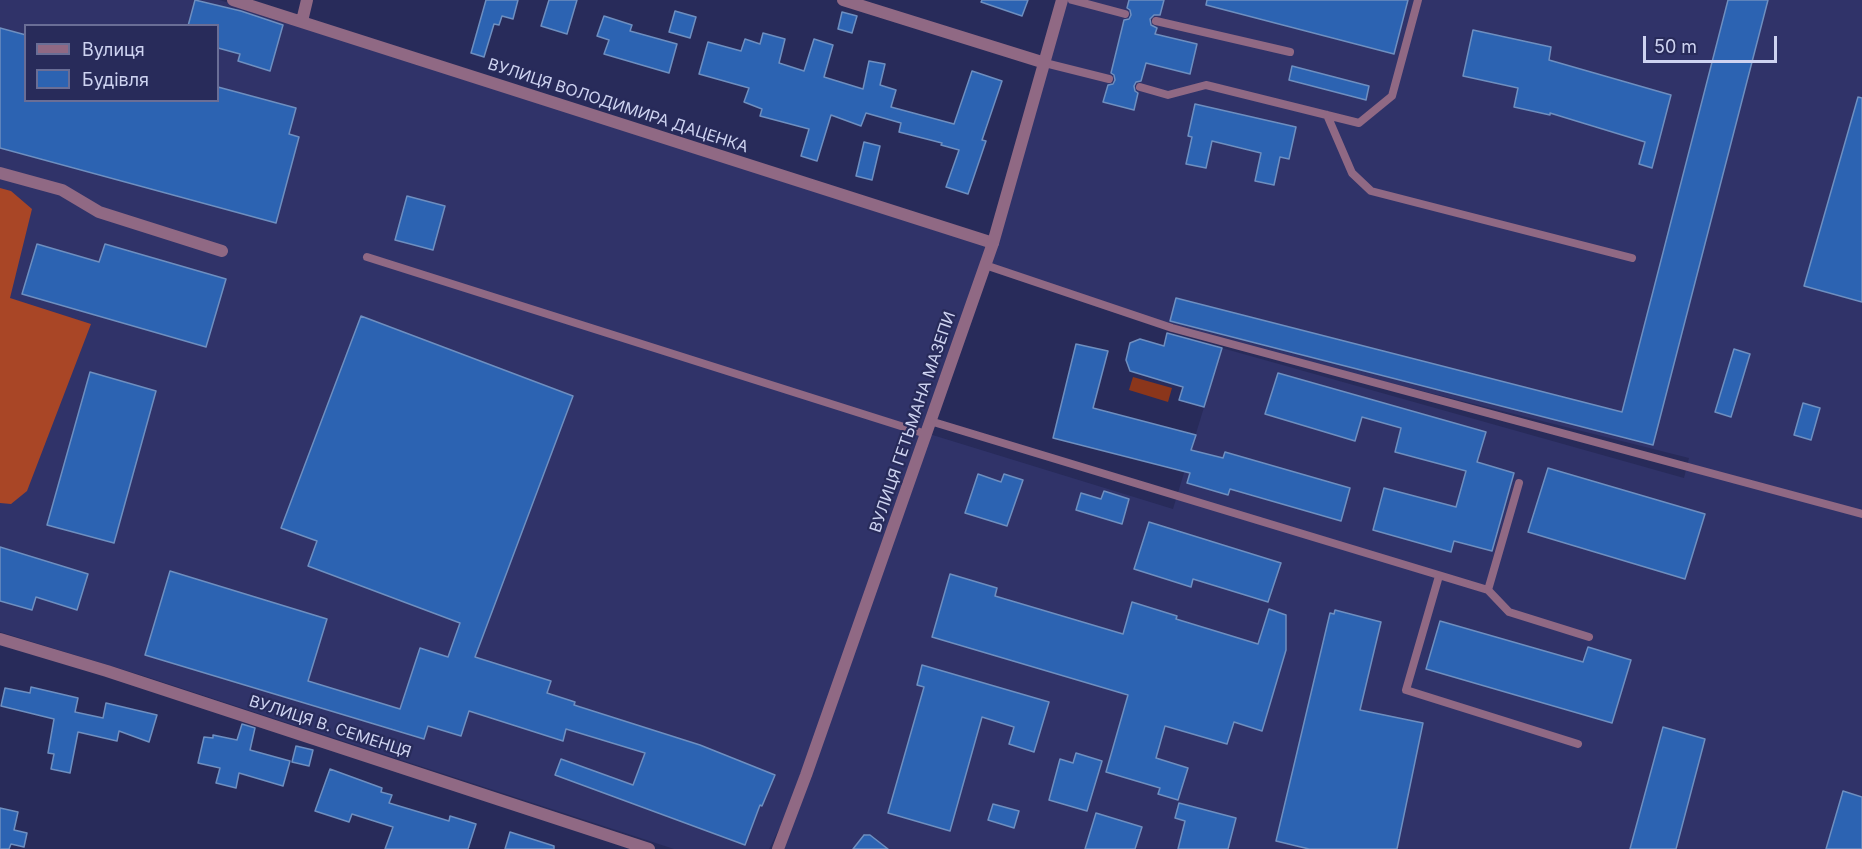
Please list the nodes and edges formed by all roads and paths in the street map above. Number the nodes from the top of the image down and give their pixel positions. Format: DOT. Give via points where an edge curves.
graph roads {
  1 [pos="233,0"];
  2 [pos="307,0"];
  3 [pos="843,0"];
  4 [pos="1062,0"];
  5 [pos="1072,0"];
  6 [pos="1418,0"];
  7 [pos="1125,14"];
  8 [pos="302,21"];
  9 [pos="1156,21"];
  10 [pos="1290,52"];
  11 [pos="1045,63"];
  12 [pos="1109,79"];
  13 [pos="1140,87"];
  14 [pos="1327,115"];
  15 [pos="0,173"];
  16 [pos="993,243"];
  17 [pos="222,251"];
  18 [pos="367,257"];
  19 [pos="1632,258"];
  20 [pos="985,265"];
  21 [pos="928,427"];
  22 [pos="1518,483"];
  23 [pos="1862,514"];
  24 [pos="1439,576"];
  25 [pos="1488,590"];
  26 [pos="1589,637"];
  27 [pos="0,639"];
  28 [pos="1578,744"];
  29 [pos="649,849"];
  30 [pos="778,849"];
  1 -- 8 [label="street, ВУЛИЦЯ ВОЛОДИМИРА ДАЦЕНКА"];
  2 -- 8 [label="street"];
  3 -- 11 [label="street"];
  4 -- 11 [label="street, ВУЛИЦЯ ГЕТЬМАНА МАЗЕПИ"];
  5 -- 7 [label="lane"];
  6 -- 14 [label="lane" via="1392,96 1359,123"];
  8 -- 16 [label="street, ВУЛИЦЯ ВОЛОДИМИРА ДАЦЕНКА"];
  9 -- 10 [label="lane"];
  11 -- 12 [label="lane"];
  11 -- 16 [label="street, ВУЛИЦЯ ГЕТЬМАНА МАЗЕПИ"];
  13 -- 14 [label="lane" via="1168,95 1206,85"];
  14 -- 19 [label="lane" via="1352,173 1371,191"];
  15 -- 17 [label="street" via="62,190 99,212"];
  16 -- 20 [label="street, ВУЛИЦЯ ГЕТЬМАНА МАЗЕПИ"];
  18 -- 21 [label="lane"];
  20 -- 21 [label="street, ВУЛИЦЯ ГЕТЬМАНА МАЗЕПИ"];
  20 -- 23 [label="lane" via="1172,328"];
  21 -- 24 [label="lane"];
  21 -- 30 [label="street, ВУЛИЦЯ ГЕТЬМАНА МАЗЕПИ"];
  22 -- 25 [label="lane"];
  24 -- 25 [label="lane"];
  24 -- 28 [label="lane" via="1406,690"];
  25 -- 26 [label="lane" via="1509,612"];
  27 -- 29 [label="street, ВУЛИЦЯ В. СЕМЕНЦЯ"];
}
